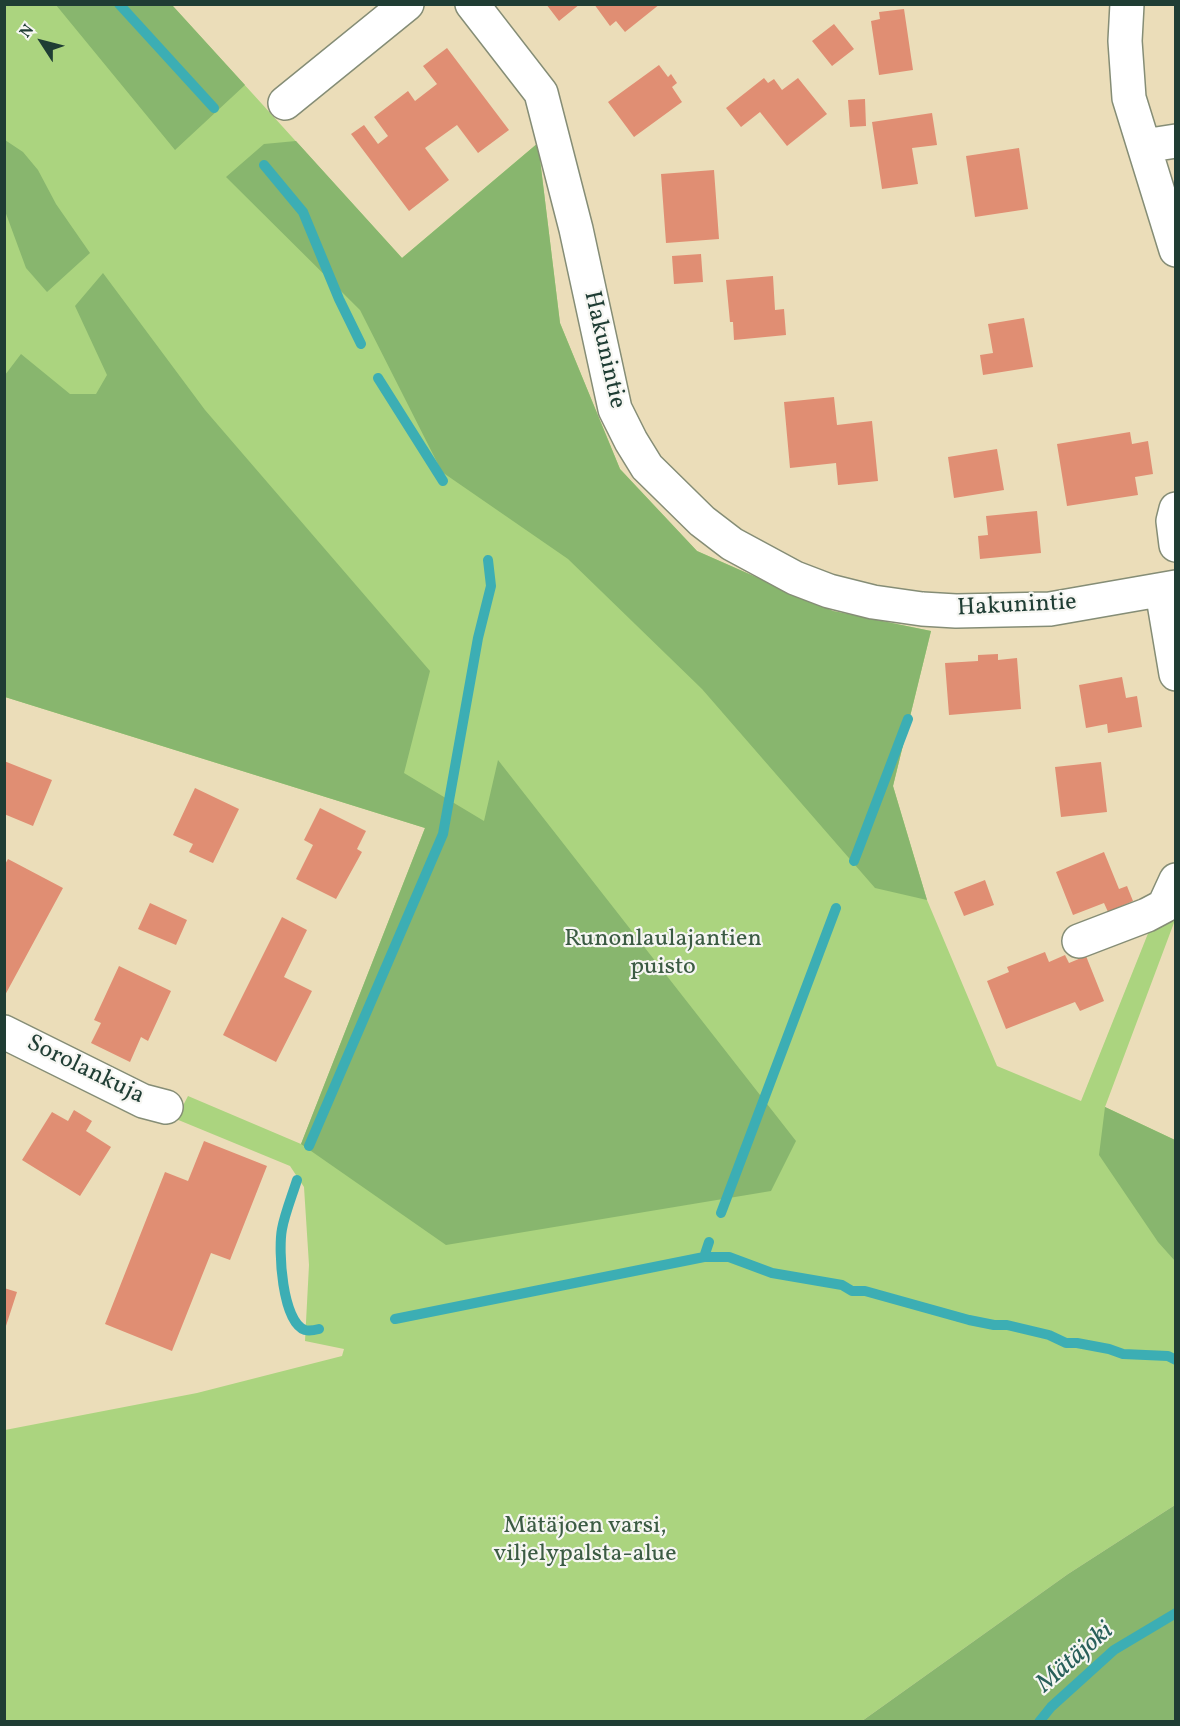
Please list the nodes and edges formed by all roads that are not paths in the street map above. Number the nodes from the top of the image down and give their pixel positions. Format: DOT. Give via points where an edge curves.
graph roads {
  1 [pos="407,4"];
  2 [pos="472,4"];
  3 [pos="1127,4"];
  4 [pos="285,103"];
  5 [pos="1176,141"];
  6 [pos="1144,146"];
  7 [pos="1176,250"];
  8 [pos="1176,509"];
  9 [pos="1176,545"];
  10 [pos="1169,589"];
  11 [pos="1176,674"];
  12 [pos="1176,880"];
  13 [pos="1079,941"];
  14 [pos="4,1032"];
  15 [pos="166,1107"];
  1 -- 4 [label="street"];
  2 -- 10 [label="street, Hakunintie" via="541,93 576,229 615,409 647,467 702,521 732,544 795,578 873,602 956,611 1050,609"];
  3 -- 6 [label="street" via="1129,98"];
  5 -- 6 [label="street"];
  6 -- 7 [label="street"];
  8 -- 9 [label="street"];
  10 -- 11 [label="street"];
  12 -- 13 [label="street" via="1164,906"];
  14 -- 15 [label="street, Sorolankuja" via="143,1101"];
}
